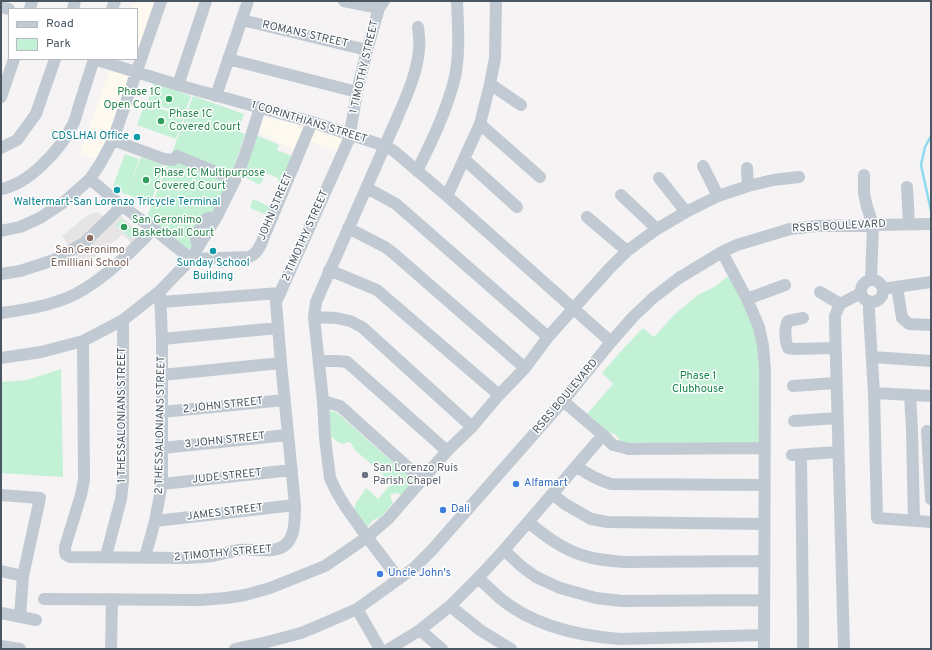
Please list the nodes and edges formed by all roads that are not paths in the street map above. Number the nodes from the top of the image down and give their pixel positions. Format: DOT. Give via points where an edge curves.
graph roads {
  1 [pos="161,1"];
  2 [pos="206,1"];
  3 [pos="248,1"];
  4 [pos="344,1"];
  5 [pos="457,1"];
  6 [pos="496,1"];
  7 [pos="382,4"];
  8 [pos="242,20"];
  9 [pos="418,27"];
  10 [pos="367,50"];
  11 [pos="228,59"];
  12 [pos="14,60"];
  13 [pos="55,60"];
  14 [pos="94,60"];
  15 [pos="97,60"];
  16 [pos="137,72"];
  17 [pos="490,84"];
  18 [pos="178,85"];
  19 [pos="358,92"];
  20 [pos="216,96"];
  21 [pos="1,97"];
  22 [pos="521,105"];
  23 [pos="260,108"];
  24 [pos="312,122"];
  25 [pos="480,124"];
  26 [pos="350,134"];
  27 [pos="113,140"];
  28 [pos="385,146"];
  29 [pos="1,148"];
  30 [pos="464,158"];
  31 [pos="703,166"];
  32 [pos="747,168"];
  33 [pos="417,171"];
  34 [pos="864,175"];
  35 [pos="540,177"];
  36 [pos="799,177"];
  37 [pos="659,178"];
  38 [pos="90,179"];
  39 [pos="235,180"];
  40 [pos="748,186"];
  41 [pos="367,188"];
  42 [pos="907,188"];
  43 [pos="1,189"];
  44 [pos="621,195"];
  45 [pos="447,196"];
  46 [pos="718,196"];
  47 [pos="122,206"];
  48 [pos="517,207"];
  49 [pos="686,212"];
  50 [pos="587,217"];
  51 [pos="909,224"];
  52 [pos="930,224"];
  53 [pos="873,225"];
  54 [pos="348,228"];
  55 [pos="154,229"];
  56 [pos="657,229"];
  57 [pos="1,231"];
  58 [pos="627,251"];
  59 [pos="722,252"];
  60 [pos="191,259"];
  61 [pos="330,270"];
  62 [pos="1,274"];
  63 [pos="871,280"];
  64 [pos="931,282"];
  65 [pos="785,285"];
  66 [pos="897,287"];
  67 [pos="882,288"];
  68 [pos="820,292"];
  69 [pos="280,293"];
  70 [pos="160,297"];
  71 [pos="865,297"];
  72 [pos="747,299"];
  73 [pos="840,304"];
  74 [pos="573,309"];
  75 [pos="1,313"];
  76 [pos="314,317"];
  77 [pos="803,318"];
  78 [pos="123,320"];
  79 [pos="931,325"];
  80 [pos="278,328"];
  81 [pos="548,337"];
  82 [pos="162,339"];
  83 [pos="82,341"];
  84 [pos="611,342"];
  85 [pos="835,348"];
  86 [pos="872,357"];
  87 [pos="1,358"];
  88 [pos="319,361"];
  89 [pos="931,361"];
  90 [pos="281,363"];
  91 [pos="525,368"];
  92 [pos="162,375"];
  93 [pos="836,383"];
  94 [pos="793,386"];
  95 [pos="874,393"];
  96 [pos="499,395"];
  97 [pos="910,395"];
  98 [pos="931,396"];
  99 [pos="284,400"];
  100 [pos="323,401"];
  101 [pos="564,401"];
  102 [pos="162,412"];
  103 [pos="837,418"];
  104 [pos="794,421"];
  105 [pos="472,427"];
  106 [pos="912,430"];
  107 [pos="929,431"];
  108 [pos="288,435"];
  109 [pos="603,435"];
  110 [pos="162,448"];
  111 [pos="764,448"];
  112 [pos="447,451"];
  113 [pos="838,452"];
  114 [pos="576,466"];
  115 [pos="292,470"];
  116 [pos="422,480"];
  117 [pos="162,484"];
  118 [pos="764,485"];
  119 [pos="552,494"];
  120 [pos="1,495"];
  121 [pos="914,499"];
  122 [pos="931,499"];
  123 [pos="295,505"];
  124 [pos="914,520"];
  125 [pos="155,521"];
  126 [pos="528,522"];
  127 [pos="931,522"];
  128 [pos="764,524"];
  129 [pos="367,537"];
  130 [pos="504,550"];
  131 [pos="106,556"];
  132 [pos="145,557"];
  133 [pos="764,561"];
  134 [pos="1,571"];
  135 [pos="23,576"];
  136 [pos="478,578"];
  137 [pos="399,579"];
  138 [pos="44,599"];
  139 [pos="112,599"];
  140 [pos="764,600"];
  141 [pos="450,606"];
  142 [pos="357,609"];
  143 [pos="1,613"];
  144 [pos="20,617"];
  145 [pos="36,620"];
  146 [pos="420,630"];
  147 [pos="764,635"];
  148 [pos="1,646"];
  149 [pos="20,649"];
  150 [pos="111,649"];
  151 [pos="235,649"];
  152 [pos="380,649"];
  153 [pos="390,649"];
  154 [pos="442,649"];
  155 [pos="511,649"];
  156 [pos="764,649"];
  157 [pos="803,649"];
  158 [pos="844,649"];
  1 -- 16 [label="street"];
  2 -- 18 [label="street"];
  3 -- 8 [label="street"];
  4 -- 7 [label="street"];
  5 -- 33 [label="street" via="458,51 455,77 446,109"];
  6 -- 17 [label="street" via="495,58"];
  7 -- 10 [label="street, 1 TIMOTHY STREET"];
  8 -- 10 [label="street, ROMANS STREET"];
  8 -- 11 [label="street"];
  9 -- 28 [label="street" via="417,66"];
  10 -- 19 [label="street, 1 TIMOTHY STREET"];
  11 -- 19 [label="street"];
  11 -- 20 [label="street"];
  12 -- 21 [label="street"];
  13 -- 29 [label="street" via="36,114 18,140"];
  14 -- 43 [label="street" via="73,126 55,152 25,179"];
  15 -- 16 [label="street, 1 CORINTHIANS STREET"];
  16 -- 18 [label="street, 1 CORINTHIANS STREET"];
  16 -- 27 [label="street"];
  17 -- 22 [label="street"];
  17 -- 25 [label="street"];
  18 -- 20 [label="street, 1 CORINTHIANS STREET"];
  19 -- 26 [label="street, 1 TIMOTHY STREET"];
  20 -- 23 [label="street, 1 CORINTHIANS STREET"];
  23 -- 24 [label="street, 1 CORINTHIANS STREET"];
  23 -- 39 [label="street"];
  24 -- 26 [label="street, 1 CORINTHIANS STREET"];
  24 -- 60 [label="street, JOHN STREET" via="258,251 249,256"];
  25 -- 30 [label="street"];
  25 -- 35 [label="street"];
  26 -- 28 [label="street, 1 CORINTHIANS STREET"];
  26 -- 69 [label="street, 2 TIMOTHY STREET"];
  27 -- 38 [label="street"];
  27 -- 39 [label="street" via="164,159 173,160 177,156"];
  28 -- 33 [label="street, 1 CORINTHIANS STREET"];
  28 -- 41 [label="street"];
  30 -- 45 [label="street"];
  30 -- 48 [label="street"];
  31 -- 46 [label="street"];
  32 -- 40 [label="street"];
  33 -- 45 [label="street, 1 CORINTHIANS STREET"];
  34 -- 53 [label="street" via="864,193"];
  36 -- 40 [label="street"];
  37 -- 49 [label="street"];
  38 -- 47 [label="street"];
  38 -- 57 [label="street" via="64,202 40,218 20,227"];
  39 -- 60 [label="street"];
  40 -- 46 [label="street"];
  41 -- 54 [label="street"];
  41 -- 81 [label="street" via="396,204"];
  42 -- 51 [label="street"];
  44 -- 56 [label="street"];
  45 -- 74 [label="street, 1 CORINTHIANS STREET"];
  46 -- 49 [label="street"];
  47 -- 55 [label="street"];
  47 -- 62 [label="street" via="84,242 54,260"];
  49 -- 56 [label="street"];
  50 -- 58 [label="street"];
  51 -- 52 [label="street, RSBS BOULEVARD"];
  51 -- 53 [label="street, RSBS BOULEVARD"];
  53 -- 59 [label="street, RSBS BOULEVARD" via="790,229"];
  53 -- 63 [label="street"];
  54 -- 61 [label="street"];
  54 -- 91 [label="street" via="393,253"];
  55 -- 60 [label="street"];
  55 -- 75 [label="street" via="116,266 86,288 64,299"];
  56 -- 58 [label="street"];
  58 -- 74 [label="street"];
  59 -- 72 [label="street"];
  59 -- 84 [label="street, RSBS BOULEVARD" via="679,278 653,298"];
  60 -- 70 [label="street"];
  61 -- 76 [label="street" via="316,302"];
  61 -- 96 [label="street" via="377,290"];
  63 -- 67 [label="street" via="876,281"];
  63 -- 71 [label="street" via="863,284"];
  64 -- 66 [label="street"];
  65 -- 72 [label="street"];
  66 -- 67 [label="street"];
  66 -- 79 [label="street" via="902,318 909,324"];
  67 -- 71 [label="street" via="882,294 874,301"];
  68 -- 73 [label="street"];
  69 -- 70 [label="street"];
  69 -- 80 [label="street, 2 TIMOTHY STREET" via="276,302"];
  70 -- 78 [label="street"];
  70 -- 82 [label="street, 2 THESSALONIANS STREET"];
  71 -- 73 [label="street"];
  71 -- 86 [label="street"];
  72 -- 111 [label="street" via="759,327 763,346"];
  73 -- 85 [label="street" via="835,316"];
  74 -- 81 [label="street"];
  74 -- 84 [label="street, 1 CORINTHIANS STREET"];
  76 -- 88 [label="street"];
  76 -- 105 [label="street" via="336,318 362,327"];
  77 -- 85 [label="street" via="788,321 786,324 788,348"];
  78 -- 83 [label="street"];
  78 -- 131 [label="street, 1 THESSALONIANS STREET" via="124,482"];
  80 -- 82 [label="street"];
  80 -- 90 [label="street, 2 TIMOTHY STREET"];
  81 -- 91 [label="street"];
  82 -- 92 [label="street, 2 THESSALONIANS STREET"];
  83 -- 87 [label="street" via="41,352"];
  83 -- 131 [label="street, 2 TIMOTHY STREET" via="84,480 65,552 70,556"];
  84 -- 101 [label="street, RSBS BOULEVARD"];
  85 -- 93 [label="street"];
  86 -- 89 [label="street"];
  86 -- 95 [label="street"];
  88 -- 100 [label="street"];
  88 -- 112 [label="street" via="347,362"];
  90 -- 92 [label="street"];
  90 -- 99 [label="street, 2 TIMOTHY STREET"];
  91 -- 96 [label="street"];
  92 -- 102 [label="street, 2 THESSALONIANS STREET"];
  93 -- 94 [label="street"];
  93 -- 103 [label="street"];
  95 -- 97 [label="street"];
  95 -- 124 [label="street" via="877,518"];
  96 -- 105 [label="street"];
  97 -- 98 [label="street"];
  97 -- 106 [label="street"];
  99 -- 102 [label="street, 2 JOHN STREET"];
  99 -- 108 [label="street, 2 TIMOTHY STREET"];
  100 -- 116 [label="street" via="340,406"];
  100 -- 129 [label="street" via="330,478"];
  101 -- 109 [label="street"];
  101 -- 137 [label="street, RSBS BOULEVARD" via="432,550"];
  102 -- 110 [label="street, 2 THESSALONIANS STREET"];
  103 -- 104 [label="street"];
  103 -- 113 [label="street"];
  105 -- 112 [label="street"];
  106 -- 107 [label="street"];
  106 -- 121 [label="street"];
  107 -- 122 [label="street"];
  108 -- 110 [label="street, 3 JOHN STREET"];
  108 -- 115 [label="street, 2 TIMOTHY STREET"];
  109 -- 111 [label="street" via="613,445 629,449"];
  109 -- 114 [label="street"];
  110 -- 117 [label="street, 2 THESSALONIANS STREET"];
  111 -- 118 [label="street"];
  112 -- 116 [label="street"];
  113 -- 157 [label="street" via="797,455"];
  113 -- 158 [label="street"];
  114 -- 118 [label="street" via="600,481 611,484"];
  114 -- 119 [label="street"];
  115 -- 117 [label="street, JUDE STREET"];
  115 -- 123 [label="street, 2 TIMOTHY STREET"];
  116 -- 129 [label="street" via="388,519"];
  117 -- 125 [label="street, 2 THESSALONIANS STREET"];
  118 -- 128 [label="street"];
  119 -- 126 [label="street"];
  119 -- 128 [label="street" via="591,519 607,522"];
  120 -- 135 [label="street" via="40,498"];
  121 -- 122 [label="street"];
  121 -- 124 [label="street"];
  123 -- 125 [label="street, JAMES STREET"];
  123 -- 132 [label="street, 2 TIMOTHY STREET" via="293,534 288,543 280,548 241,550 196,558"];
  124 -- 127 [label="street"];
  125 -- 132 [label="street, 2 THESSALONIANS STREET"];
  126 -- 130 [label="street"];
  126 -- 133 [label="street" via="542,534 580,555 605,561"];
  128 -- 133 [label="street"];
  129 -- 137 [label="street"];
  129 -- 139 [label="street" via="325,566 245,595 201,600"];
  130 -- 136 [label="street"];
  130 -- 140 [label="street" via="536,576 560,588 596,598 622,601"];
  131 -- 132 [label="street, 2 TIMOTHY STREET"];
  133 -- 140 [label="street"];
  134 -- 135 [label="street"];
  135 -- 144 [label="street"];
  136 -- 141 [label="street"];
  136 -- 147 [label="street" via="516,609 572,632 620,639"];
  137 -- 142 [label="street, RSBS BOULEVARD"];
  138 -- 139 [label="street"];
  139 -- 150 [label="street"];
  140 -- 147 [label="street"];
  141 -- 146 [label="street"];
  141 -- 155 [label="street" via="480,630"];
  142 -- 151 [label="street, RSBS BOULEVARD" via="301,633"];
  142 -- 152 [label="street"];
  143 -- 144 [label="street"];
  144 -- 145 [label="street"];
  146 -- 153 [label="street"];
  146 -- 154 [label="street"];
  147 -- 156 [label="street"];
  148 -- 149 [label="street"];
}
